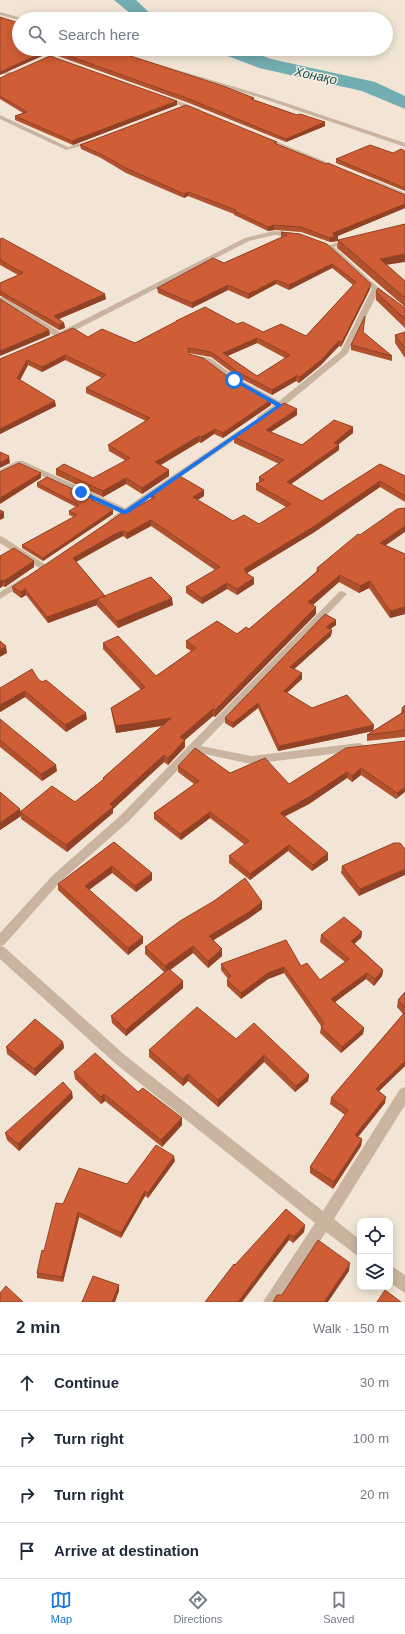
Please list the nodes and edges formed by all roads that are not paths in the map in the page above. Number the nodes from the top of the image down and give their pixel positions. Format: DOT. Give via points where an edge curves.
graph roads {
  1 [pos="0,13"];
  2 [pos="12,17"];
  3 [pos="51,57"];
  4 [pos="59,60"];
  5 [pos="143,60"];
  6 [pos="31,66"];
  7 [pos="0,71"];
  8 [pos="17,72"];
  9 [pos="10,74"];
  10 [pos="0,79"];
  11 [pos="156,95"];
  12 [pos="186,106"];
  13 [pos="178,108"];
  14 [pos="207,114"];
  15 [pos="0,117"];
  16 [pos="258,136"];
  17 [pos="98,140"];
  18 [pos="405,145"];
  19 [pos="346,171"];
  20 [pos="361,177"];
  21 [pos="405,195"];
  22 [pos="301,235"];
  23 [pos="360,239"];
  24 [pos="0,299"];
  25 [pos="192,356"];
  26 [pos="280,405"];
  27 [pos="0,473"];
  28 [pos="125,512"];
  29 [pos="106,525"];
  30 [pos="0,539"];
  31 [pos="342,594"];
  32 [pos="0,596"];
  33 [pos="366,746"];
  34 [pos="193,748"];
  35 [pos="0,941"];
  36 [pos="0,951"];
  37 [pos="405,1093"];
  38 [pos="324,1221"];
  39 [pos="357,1247"];
  40 [pos="393,1275"];
  41 [pos="405,1285"];
  42 [pos="271,1302"];
  1 -- 2 [label="street"];
  3 -- 4 [label="street"];
  3 -- 6 [label="street"];
  5 -- 18 [label="street"];
  7 -- 9 [label="street"];
  8 -- 9 [label="street"];
  9 -- 10 [label="street"];
  11 -- 12 [label="street"];
  12 -- 13 [label="street"];
  12 -- 14 [label="street"];
  15 -- 17 [label="street" via="68,149"];
  16 -- 19 [label="street"];
  20 -- 21 [label="street"];
  22 -- 24 [label="street" via="274,233 247,239 56,337"];
  23 -- 26 [label="street" via="326,244 379,291 344,352"];
  25 -- 26 [label="street" via="207,360 234,380"];
  26 -- 28 [label="street"];
  27 -- 28 [label="street" via="20,463"];
  28 -- 29 [label="street"];
  30 -- 32 [label="street" via="41,569"];
  31 -- 34 [label="street"];
  33 -- 34 [label="street" via="251,760"];
  34 -- 35 [label="street" via="125,818 57,878"];
  36 -- 38 [label="street" via="121,1060"];
  37 -- 38 [label="street"];
  38 -- 39 [label="street"];
  38 -- 42 [label="street"];
  40 -- 41 [label="street"];
}
